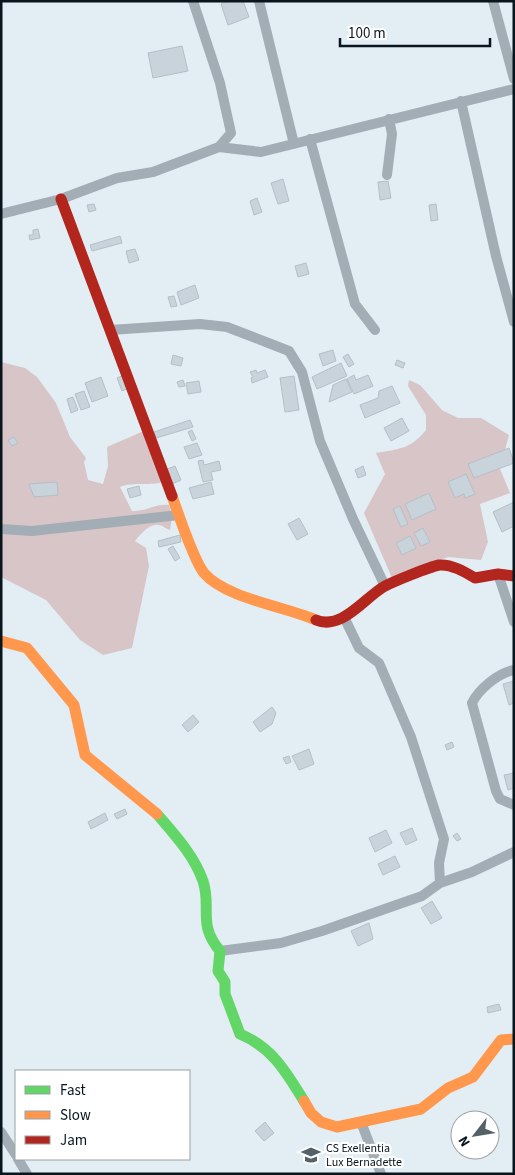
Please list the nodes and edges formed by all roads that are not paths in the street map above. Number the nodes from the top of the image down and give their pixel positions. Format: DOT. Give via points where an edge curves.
graph roads {
  1 [pos="193,1"];
  2 [pos="260,1"];
  3 [pos="493,1"];
  4 [pos="514,79"];
  5 [pos="514,89"];
  6 [pos="461,101"];
  7 [pos="389,119"];
  8 [pos="310,139"];
  9 [pos="294,144"];
  10 [pos="219,147"];
  11 [pos="387,174"];
  12 [pos="61,199"];
  13 [pos="1,214"];
  14 [pos="514,322"];
  15 [pos="110,330"];
  16 [pos="375,330"];
  17 [pos="179,515"];
  18 [pos="1,529"];
  19 [pos="498,574"];
  20 [pos="514,576"];
  21 [pos="386,586"];
  22 [pos="344,617"];
  23 [pos="514,622"];
  24 [pos="1,641"];
  25 [pos="514,670"];
  26 [pos="514,805"];
  27 [pos="514,852"];
  28 [pos="440,883"];
  29 [pos="220,951"];
  30 [pos="514,1039"];
  31 [pos="361,1122"];
  32 [pos="1,1132"];
  33 [pos="15,1153"];
  34 [pos="19,1160"];
  35 [pos="27,1174"];
  36 [pos="381,1174"];
  1 -- 10 [label="street" via="228,111 231,134"];
  2 -- 9 [label="street"];
  3 -- 4 [label="street"];
  5 -- 6 [label="street"];
  6 -- 7 [label="street"];
  6 -- 14 [label="street" via="491,238"];
  7 -- 8 [label="street"];
  7 -- 11 [label="street" via="392,134"];
  8 -- 9 [label="street"];
  8 -- 16 [label="street" via="356,304"];
  9 -- 10 [label="street" via="261,152"];
  10 -- 12 [label="street" via="153,172 117,178"];
  12 -- 13 [label="street"];
  12 -- 15 [label="street"];
  15 -- 17 [label="street"];
  15 -- 21 [label="street" via="200,324 227,327 289,351 302,372 320,441"];
  17 -- 18 [label="street" via="32,531"];
  17 -- 22 [label="street" via="203,572 215,584 324,623"];
  19 -- 20 [label="street"];
  19 -- 21 [label="street" via="475,578 460,569 440,565"];
  19 -- 23 [label="street"];
  21 -- 22 [label="street"];
  22 -- 28 [label="street" via="358,648 379,663 418,755 444,839 439,863"];
  24 -- 29 [label="street" via="27,648 74,706 84,755 157,814 185,847 203,882 210,939"];
  25 -- 26 [label="street" via="504,672 476,695 472,703 496,790 500,799"];
  27 -- 28 [label="street"];
  28 -- 29 [label="street" via="422,896 322,932 281,943"];
  29 -- 31 [label="street" via="218,972 225,982 240,1034 252,1039 280,1062 304,1104 321,1122 337,1127"];
  30 -- 31 [label="street" via="501,1040 473,1077 448,1088 421,1109"];
  31 -- 36 [label="street"];
  32 -- 33 [label="street"];
  34 -- 35 [label="street"];
}
